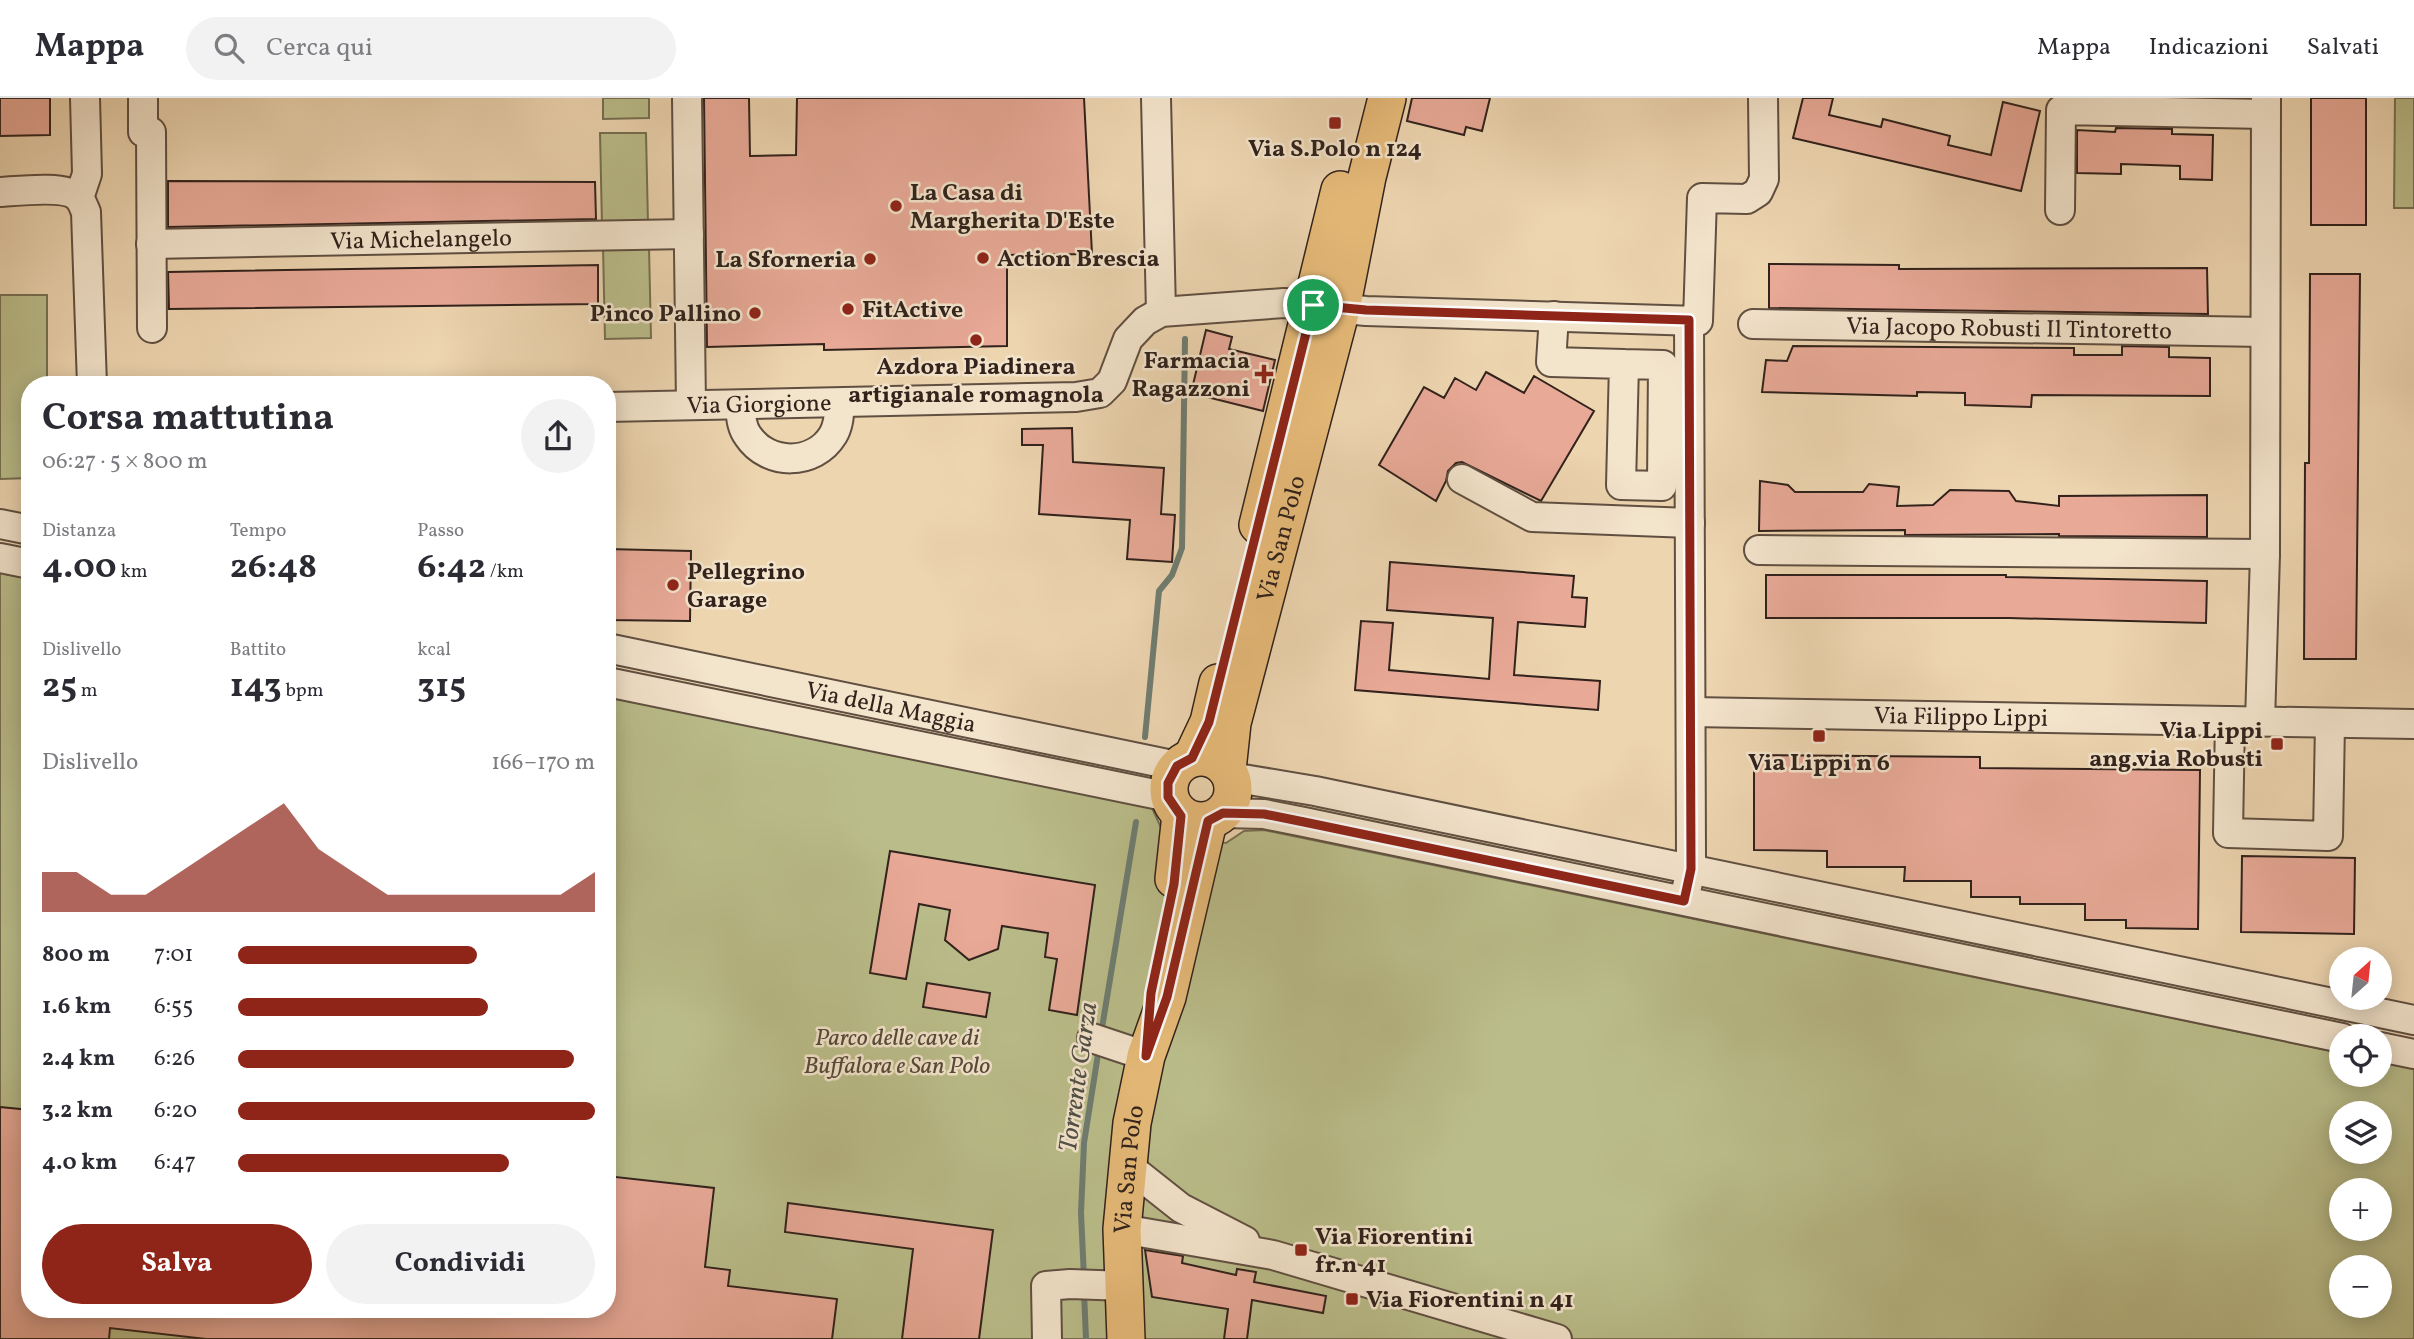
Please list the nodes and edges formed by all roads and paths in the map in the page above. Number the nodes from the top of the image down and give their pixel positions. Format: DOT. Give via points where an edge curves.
graph roads {
  1 [pos="85,98"];
  2 [pos="143,98"];
  3 [pos="687,98"];
  4 [pos="1156,98"];
  5 [pos="1362,98"];
  6 [pos="1387,98"];
  7 [pos="1763,98"];
  8 [pos="2265,106"];
  9 [pos="0,192"];
  10 [pos="79,198"];
  11 [pos="2060,210"];
  12 [pos="689,234"];
  13 [pos="151,244"];
  14 [pos="1327,307"];
  15 [pos="1161,312"];
  16 [pos="1554,316"];
  17 [pos="1689,320"];
  18 [pos="1754,324"];
  19 [pos="152,328"];
  20 [pos="2265,332"];
  21 [pos="1623,364"];
  22 [pos="92,376"];
  23 [pos="840,403"];
  24 [pos="740,404"];
  25 [pos="691,405"];
  26 [pos="616,407"];
  27 [pos="1462,479"];
  28 [pos="1690,523"];
  29 [pos="0,524"];
  30 [pos="21,528"];
  31 [pos="1759,550"];
  32 [pos="2264,554"];
  33 [pos="0,558"];
  34 [pos="21,562"];
  35 [pos="616,650"];
  36 [pos="616,684"];
  37 [pos="2414,704"];
  38 [pos="1691,712"];
  39 [pos="2230,721"];
  40 [pos="2260,722"];
  41 [pos="2330,723"];
  42 [pos="2414,724"];
  43 [pos="1229,773"];
  44 [pos="1191,795"];
  45 [pos="1691,869"];
  46 [pos="1684,901"];
  47 [pos="2414,1020"];
  48 [pos="2329,1035"];
  49 [pos="2392,1049"];
  50 [pos="2414,1054"];
  51 [pos="1128,1167"];
  52 [pos="1122,1229"];
  53 [pos="1273,1255"];
  54 [pos="1112,1285"];
  55 [pos="1047,1339"];
  56 [pos="1126,1339"];
  57 [pos="1557,1339"];
  1 -- 10 [label="street" via="86,174"];
  2 -- 13 [label="street"];
  3 -- 12 [label="street"];
  4 -- 15 [label="street"];
  5 -- 14 [label="main road, Via San Polo"];
  6 -- 14 [label="main road, Via San Polo"];
  7 -- 17 [label="street" via="1764,179 1758,192 1747,199 1702,198 1698,321"];
  8 -- 11 [label="street" via="2061,110"];
  8 -- 20 [label="street"];
  9 -- 10 [label="street" via="68,192"];
  10 -- 22 [label="street" via="86,212"];
  12 -- 13 [label="street, Via Michelangelo"];
  12 -- 25 [label="street"];
  13 -- 19 [label="street"];
  14 -- 15 [label="street" via="1284,303"];
  14 -- 16 [label="street"];
  14 -- 43 [label="main road, Via San Polo" via="1232,723"];
  14 -- 44 [label="main road, Via San Polo"];
  15 -- 23 [label="street, Via Giorgione" via="1128,339 1112,381 1100,393"];
  16 -- 17 [label="street"];
  16 -- 21 [label="street" via="1551,362"];
  17 -- 28 [label="street"];
  18 -- 20 [label="street, Via Jacopo Robusti Il Tintoretto"];
  20 -- 32 [label="street"];
  23 -- 24 [label="street, Via Giorgione"];
  23 -- 24 [label="street" via="833,435 822,448 791,459 775,457 748,437"];
  24 -- 25 [label="street, Via Giorgione"];
  25 -- 26 [label="street, Via Giorgione"];
  27 -- 28 [label="street" via="1532,517"];
  28 -- 38 [label="street"];
  29 -- 30 [label="street"];
  31 -- 32 [label="street"];
  32 -- 40 [label="street"];
  33 -- 34 [label="street"];
  35 -- 44 [label="street, Via della Maggia"];
  36 -- 44 [label="street, Via della Maggia"];
  37 -- 42 [label="street"];
  38 -- 39 [label="street, Via Filippo Lippi"];
  38 -- 45 [label="street"];
  39 -- 40 [label="street, Via Filippo Lippi"];
  39 -- 41 [label="street" via="2228,834 2328,836"];
  40 -- 41 [label="street, Via Filippo Lippi"];
  41 -- 42 [label="street, Via Filippo Lippi"];
  43 -- 44 [label="main road" via="1205,757"];
  43 -- 45 [label="street"];
  44 -- 46 [label="street"];
  44 -- 51 [label="main road, Via San Polo" via="1151,993 1117,1046 1132,1123"];
  45 -- 46 [label="street"];
  45 -- 47 [label="street"];
  46 -- 48 [label="street"];
  49 -- 50 [label="street"];
  51 -- 52 [label="main road, Via San Polo"];
  51 -- 53 [label="street" via="1181,1208"];
  52 -- 53 [label="street"];
  52 -- 54 [label="main road, Via San Polo"];
  53 -- 57 [label="street"];
  54 -- 55 [label="street" via="1046,1286"];
  54 -- 56 [label="main road, Via San Polo"];
}
